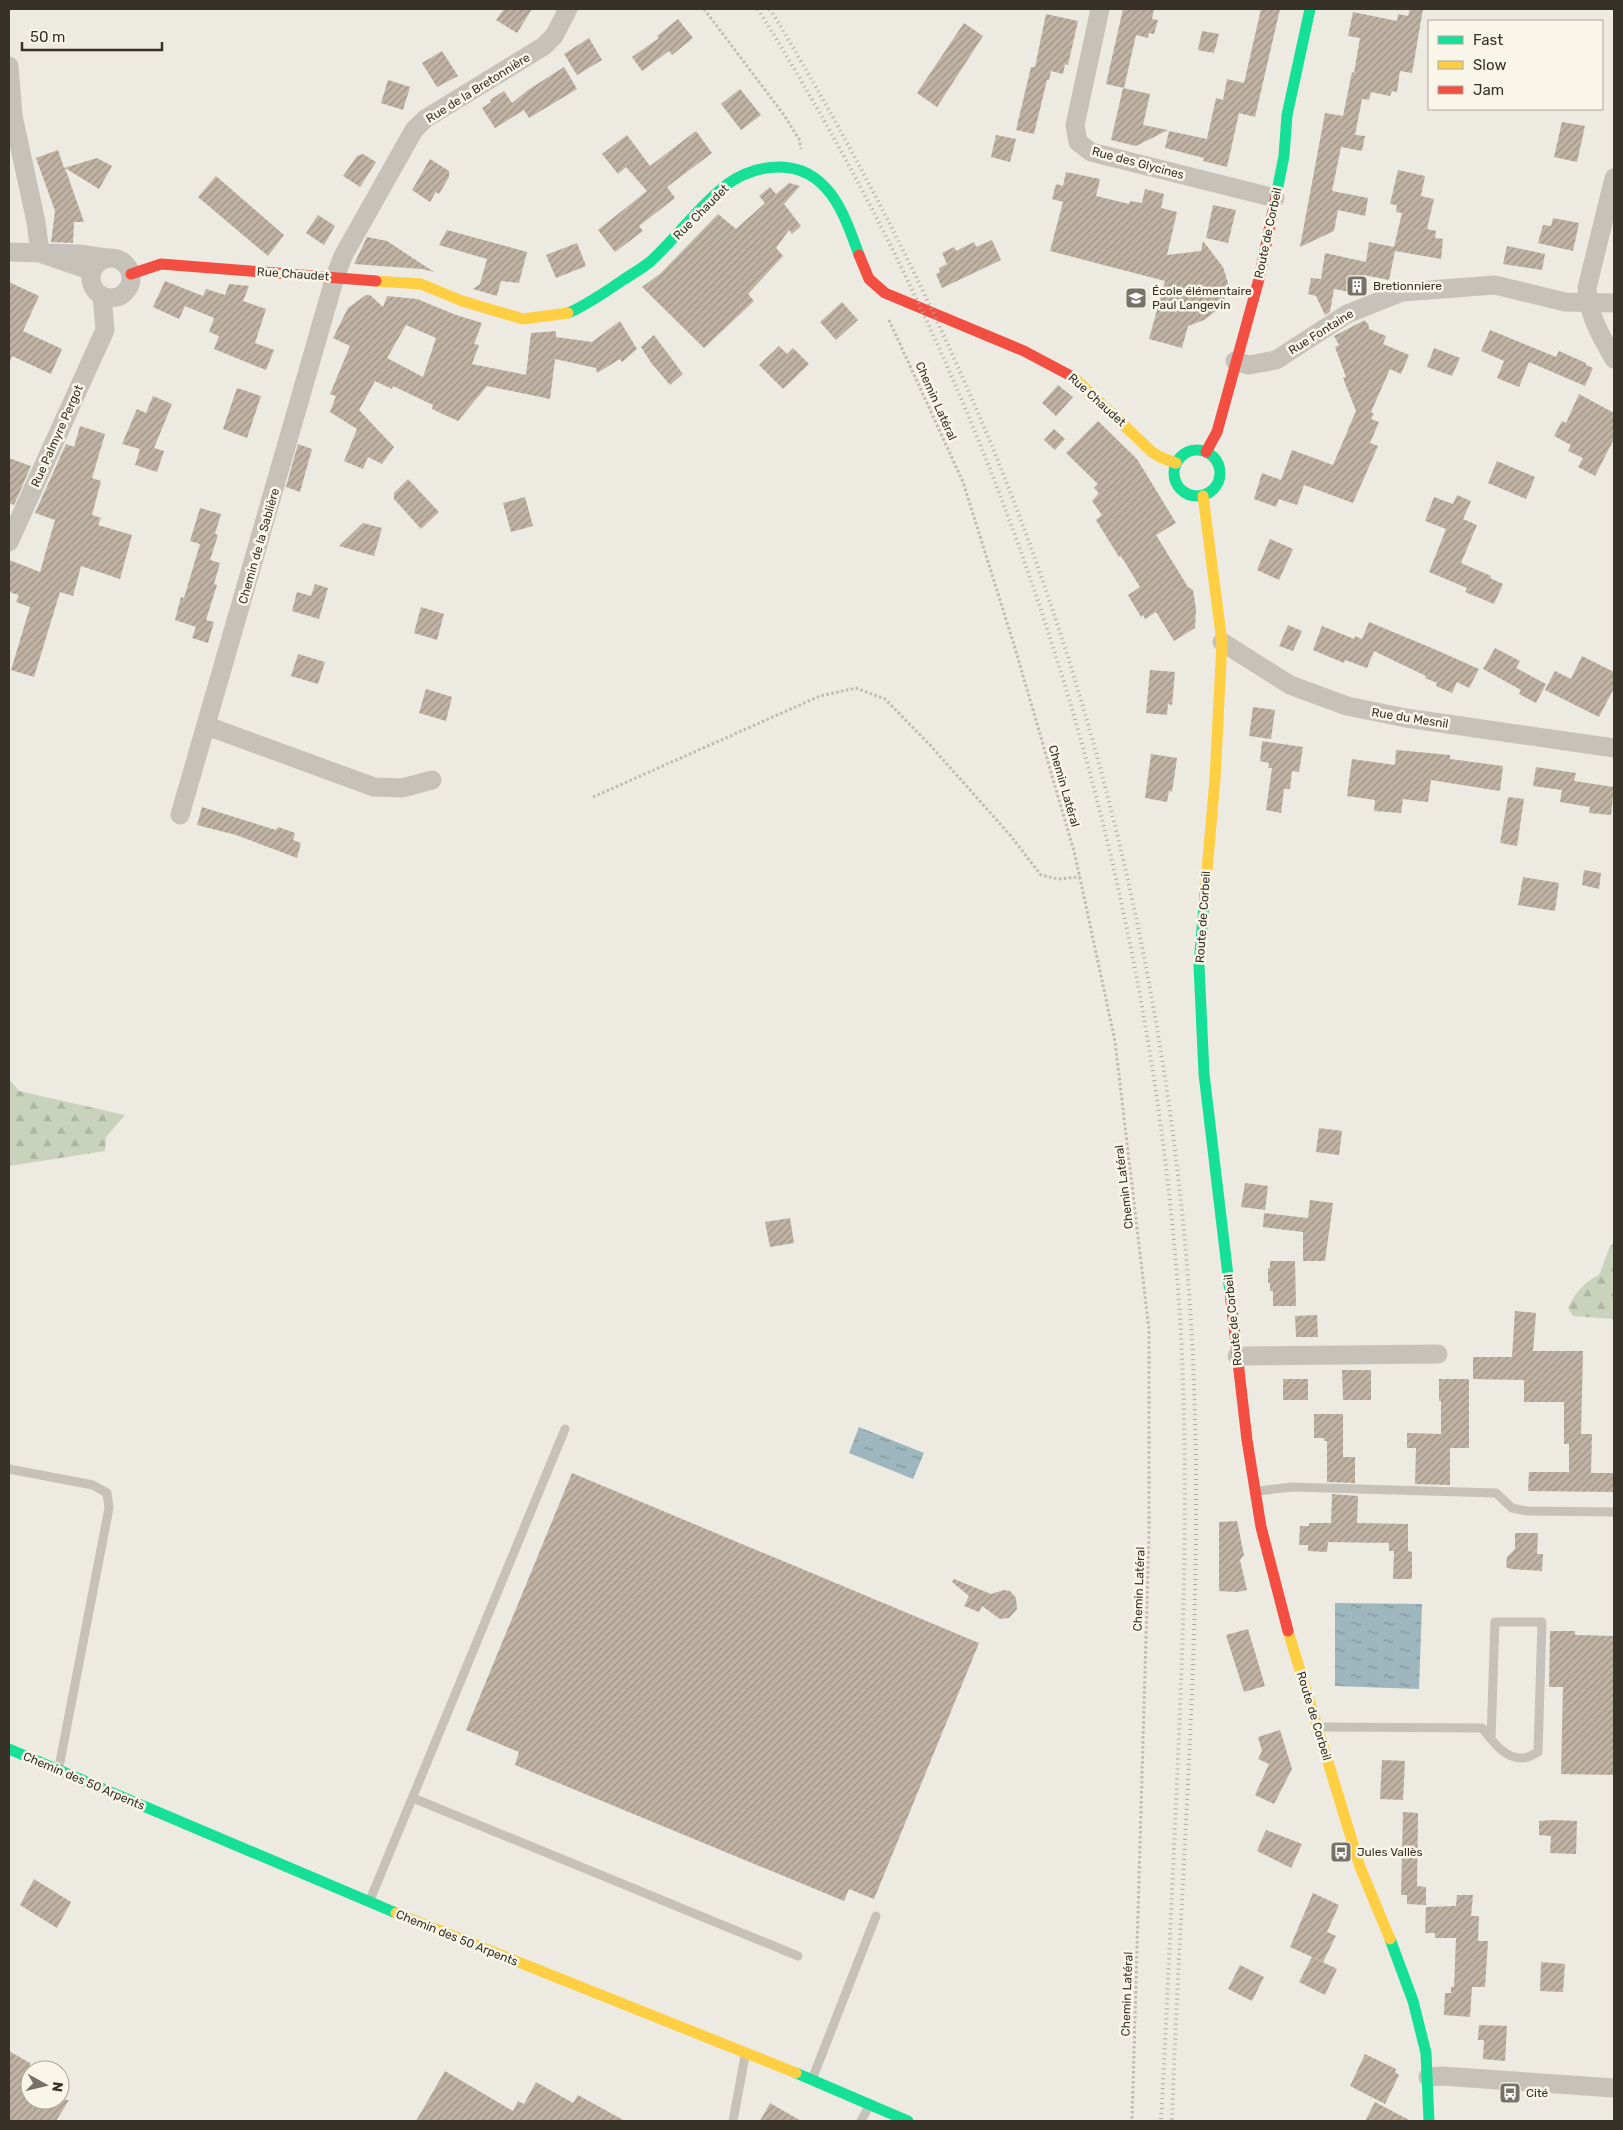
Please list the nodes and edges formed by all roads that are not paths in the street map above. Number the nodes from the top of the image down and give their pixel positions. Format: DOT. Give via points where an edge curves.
graph roads {
  1 [pos="568,9"];
  2 [pos="1100,9"];
  3 [pos="1310,9"];
  4 [pos="9,66"];
  5 [pos="1614,178"];
  6 [pos="1275,198"];
  7 [pos="9,252"];
  8 [pos="40,253"];
  9 [pos="106,258"];
  10 [pos="92,271"];
  11 [pos="132,274"];
  12 [pos="335,277"];
  13 [pos="102,296"];
  14 [pos="121,296"];
  15 [pos="1614,302"];
  16 [pos="1588,303"];
  17 [pos="105,330"];
  18 [pos="1614,359"];
  19 [pos="1235,361"];
  20 [pos="1206,452"];
  21 [pos="1176,463"];
  22 [pos="1203,496"];
  23 [pos="9,542"];
  24 [pos="1222,642"];
  25 [pos="208,726"];
  26 [pos="1614,748"];
  27 [pos="432,780"];
  28 [pos="180,815"];
  29 [pos="1438,1354"];
  30 [pos="1237,1356"];
  31 [pos="566,1429"];
  32 [pos="9,1469"];
  33 [pos="1255,1491"];
  34 [pos="1614,1512"];
  35 [pos="1317,1727"];
  36 [pos="1491,1739"];
  37 [pos="9,1749"];
  38 [pos="58,1770"];
  39 [pos="413,1798"];
  40 [pos="369,1902"];
  41 [pos="876,1916"];
  42 [pos="798,1956"];
  43 [pos="746,2053"];
  44 [pos="1428,2077"];
  45 [pos="812,2080"];
  46 [pos="1614,2088"];
  47 [pos="870,2104"];
  48 [pos="733,2121"];
  49 [pos="861,2121"];
  50 [pos="908,2121"];
  51 [pos="1429,2121"];
  1 -- 12 [label="street, Rue de la Bretonnière" via="554,36 544,46 425,119 414,130 343,256"];
  2 -- 6 [label="street, Rue des Glycines" via="1075,125 1078,142 1091,152"];
  3 -- 6 [label="main road, Route de Corbeil" via="1287,115 1284,156"];
  4 -- 8 [label="street" via="13,116"];
  5 -- 16 [label="street" via="1587,288"];
  6 -- 19 [label="main road, Route de Corbeil" via="1259,279"];
  7 -- 8 [label="street"];
  8 -- 9 [label="street"];
  8 -- 10 [label="street"];
  9 -- 10 [label="street" via="100,260"];
  9 -- 11 [label="street" via="125,262"];
  10 -- 13 [label="street" via="91,283"];
  11 -- 12 [label="main road, Rue Chaudet" via="162,264"];
  11 -- 14 [label="street" via="130,286"];
  12 -- 21 [label="main road, Rue Chaudet" via="421,284 462,301 523,319 569,313 650,262 725,186 746,172 772,166 801,170 814,176 836,200 865,272 878,289 892,298 1057,367 1078,382 1150,452"];
  12 -- 25 [label="street, Chemin de la Sablière"];
  13 -- 14 [label="street"];
  13 -- 17 [label="street, Rue Palmyre Pergot"];
  14 -- 17 [label="street, Rue Palmyre Pergot"];
  15 -- 16 [label="street, Rue Fontaine"];
  16 -- 18 [label="street"];
  16 -- 19 [label="street, Rue Fontaine" via="1565,302 1495,285 1402,292 1347,314 1276,360 1249,365"];
  17 -- 23 [label="street, Rue Palmyre Pergot"];
  19 -- 20 [label="main road, Route de Corbeil" via="1217,432"];
  20 -- 21 [label="main road" via="1192,451"];
  20 -- 22 [label="main road" via="1216,462 1220,475 1214,488"];
  21 -- 22 [label="main road" via="1174,478 1181,490"];
  22 -- 24 [label="main road, Route de Corbeil"];
  24 -- 26 [label="street, Rue du Mesnil" via="1290,685 1347,706 1406,718"];
  24 -- 30 [label="main road, Route de Corbeil" via="1215,779 1199,965 1204,1074"];
  25 -- 27 [label="street" via="374,787 402,788"];
  25 -- 28 [label="street, Chemin de la Sablière"];
  29 -- 30 [label="street"];
  30 -- 33 [label="main road, Route de Corbeil"];
  31 -- 39 [label="lane"];
  32 -- 38 [label="lane" via="93,1485 106,1493 109,1508"];
  33 -- 34 [label="lane" via="1292,1487 1496,1493 1512,1508 1527,1511"];
  33 -- 35 [label="main road, Route de Corbeil" via="1288,1631"];
  35 -- 36 [label="lane" via="1482,1728"];
  35 -- 44 [label="main road, Route de Corbeil" via="1360,1867 1413,2001"];
  36 -- 36 [label="lane" via="1502,1752 1523,1758 1538,1752 1542,1622 1495,1622"];
  37 -- 38 [label="main road, Chemin des 50 Arpents"];
  38 -- 40 [label="main road, Chemin des 50 Arpents"];
  39 -- 40 [label="lane"];
  39 -- 42 [label="lane"];
  40 -- 43 [label="main road, Chemin des 50 Arpents"];
  41 -- 45 [label="lane"];
  43 -- 45 [label="main road, Chemin des 50 Arpents"];
  43 -- 48 [label="lane"];
  44 -- 46 [label="street"];
  44 -- 51 [label="main road, Route de Corbeil"];
  45 -- 47 [label="main road, Chemin des 50 Arpents"];
  47 -- 49 [label="lane"];
  47 -- 50 [label="main road, Chemin des 50 Arpents"];
}
